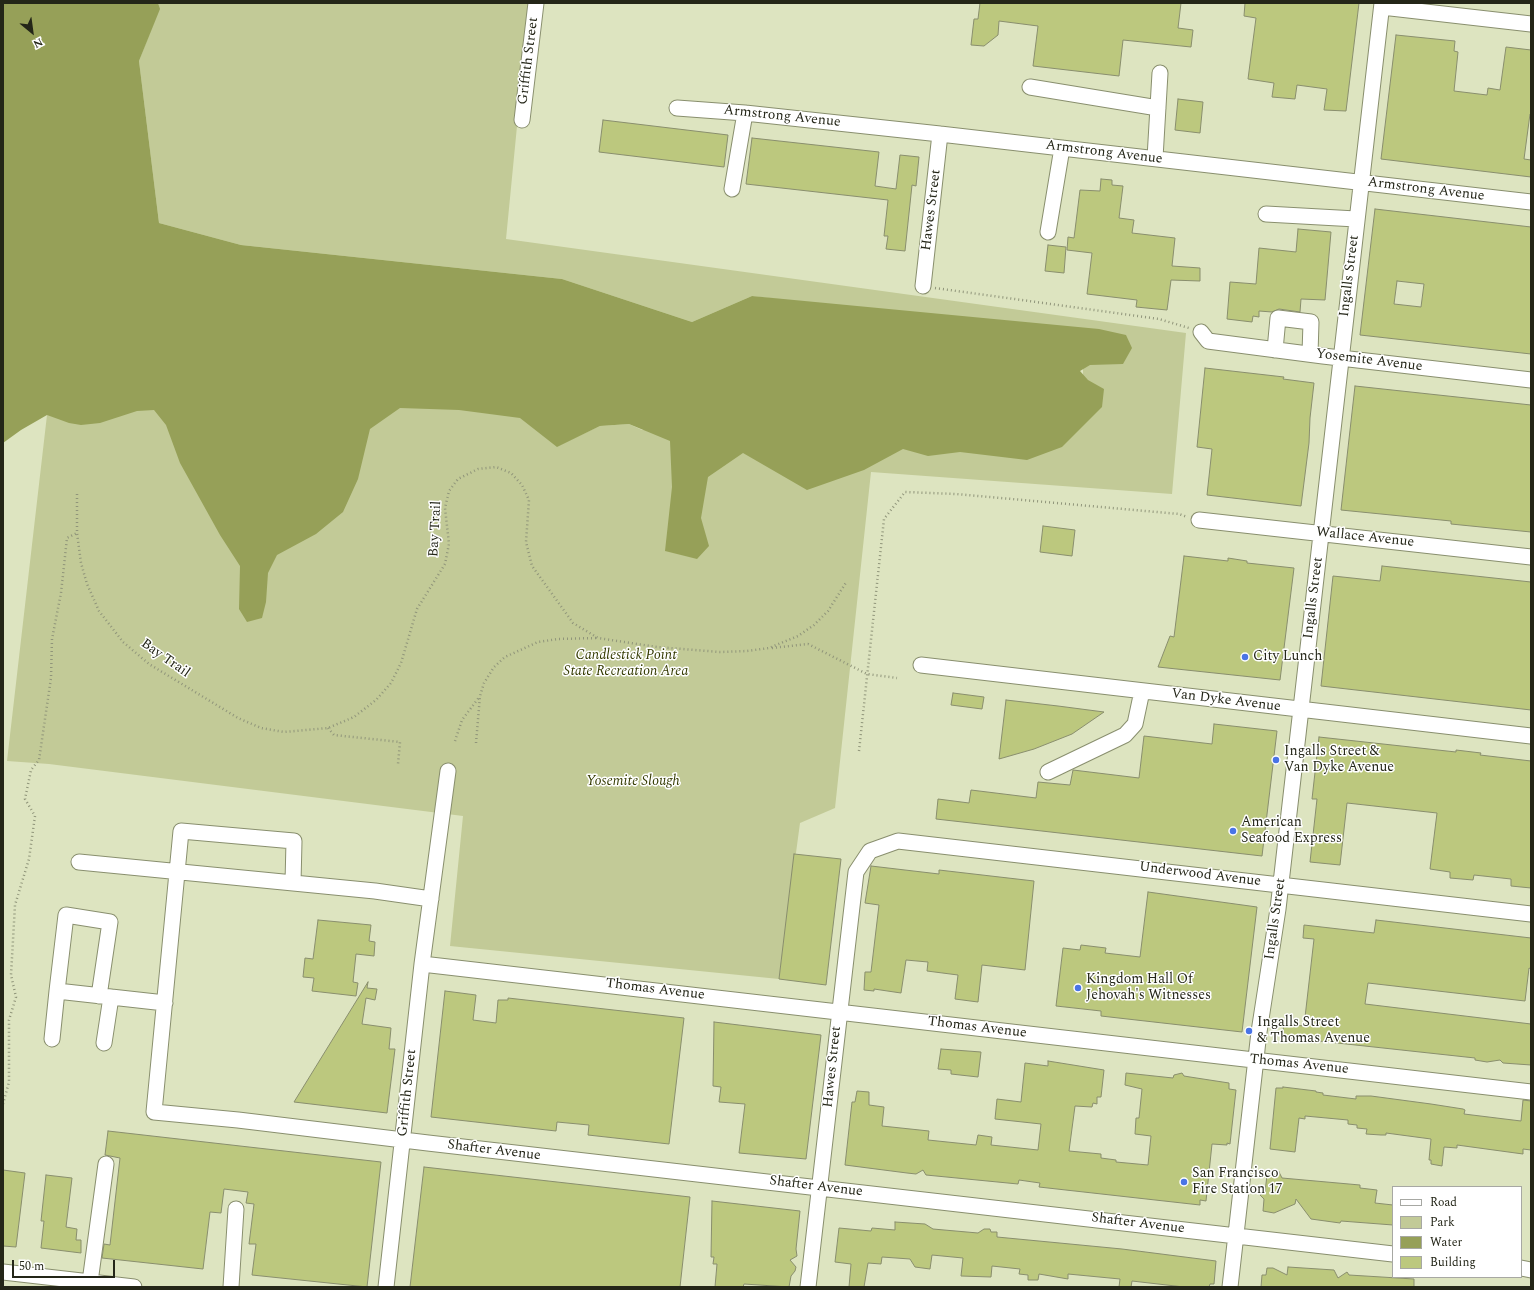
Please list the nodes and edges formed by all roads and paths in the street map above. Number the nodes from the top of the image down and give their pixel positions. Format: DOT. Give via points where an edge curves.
graph roads {
  1 [pos="536,3"];
  2 [pos="1382,5"];
  3 [pos="1531,24"];
  4 [pos="1160,73"];
  5 [pos="1030,88"];
  6 [pos="676,108"];
  7 [pos="1158,108"];
  8 [pos="745,113"];
  9 [pos="522,120"];
  10 [pos="940,134"];
  11 [pos="1062,148"];
  12 [pos="1155,158"];
  13 [pos="1361,182"];
  14 [pos="732,189"];
  15 [pos="1531,202"];
  16 [pos="1266,214"];
  17 [pos="1356,219"];
  18 [pos="1048,232"];
  19 [pos="923,286"];
  20 [pos="1204,336"];
  21 [pos="1275,350"];
  22 [pos="1310,354"];
  23 [pos="1341,358"];
  24 [pos="1531,380"];
  25 [pos="77,494"];
  26 [pos="1199,520"];
  27 [pos="77,533"];
  28 [pos="1322,533"];
  29 [pos="1531,557"];
  30 [pos="846,581"];
  31 [pos="598,638"];
  32 [pos="769,648"];
  33 [pos="921,665"];
  34 [pos="868,674"];
  35 [pos="897,678"];
  36 [pos="1142,691"];
  37 [pos="480,696"];
  38 [pos="1301,709"];
  39 [pos="328,728"];
  40 [pos="1531,736"];
  41 [pos="455,740"];
  42 [pos="476,743"];
  43 [pos="859,751"];
  44 [pos="398,764"];
  45 [pos="448,771"];
  46 [pos="1048,772"];
  47 [pos="870,851"];
  48 [pos="78,862"];
  49 [pos="178,872"];
  50 [pos="293,883"];
  51 [pos="1281,885"];
  52 [pos="431,899"];
  53 [pos="1531,914"];
  54 [pos="422,964"];
  55 [pos="57,992"];
  56 [pos="105,997"];
  57 [pos="165,1003"];
  58 [pos="839,1012"];
  59 [pos="52,1039"];
  60 [pos="104,1043"];
  61 [pos="1256,1060"];
  62 [pos="1531,1092"];
  63 [pos="3,1104"];
  64 [pos="402,1140"];
  65 [pos="106,1164"];
  66 [pos="819,1188"];
  67 [pos="236,1209"];
  68 [pos="1236,1236"];
  69 [pos="1392,1254"];
  70 [pos="3,1272"];
  71 [pos="90,1282"];
  72 [pos="134,1287"];
  73 [pos="232,1287"];
  74 [pos="386,1287"];
  75 [pos="808,1287"];
  76 [pos="1230,1287"];
  1 -- 9 [label="street, Griffith Street"];
  2 -- 3 [label="street"];
  2 -- 13 [label="street, Ingalls Street"];
  4 -- 7 [label="street"];
  5 -- 7 [label="street"];
  6 -- 8 [label="street, Armstrong Avenue"];
  7 -- 12 [label="street"];
  8 -- 10 [label="street, Armstrong Avenue"];
  8 -- 14 [label="street"];
  10 -- 11 [label="street, Armstrong Avenue"];
  10 -- 19 [label="street, Hawes Street"];
  11 -- 12 [label="street, Armstrong Avenue"];
  11 -- 18 [label="street"];
  12 -- 13 [label="street, Armstrong Avenue"];
  13 -- 15 [label="street, Armstrong Avenue"];
  13 -- 17 [label="street, Ingalls Street"];
  16 -- 17 [label="street"];
  17 -- 23 [label="street, Ingalls Street"];
  19 -- 20 [label="path" via="1159,319"];
  20 -- 21 [label="street, Yosemite Avenue"];
  21 -- 22 [label="street, Yosemite Avenue"];
  21 -- 22 [label="street" via="1278,318 1311,322"];
  22 -- 23 [label="street, Yosemite Avenue"];
  23 -- 24 [label="street, Yosemite Avenue"];
  23 -- 28 [label="street, Ingalls Street"];
  25 -- 27 [label="path, Bay Trail"];
  26 -- 28 [label="street, Wallace Avenue"];
  26 -- 34 [label="path" via="1179,514 956,494 905,492 884,519"];
  27 -- 39 [label="path, Bay Trail" via="81,563 99,611 123,642 149,664 238,718 261,728 284,732"];
  27 -- 63 [label="path" via="67,538 61,593 52,639 51,678 39,760 31,770 25,799 35,816 29,859 15,906 10,975 16,997 9,1020 9,1082"];
  28 -- 29 [label="street, Wallace Avenue"];
  28 -- 38 [label="street, Ingalls Street"];
  30 -- 32 [label="path, Bay Trail" via="828,611 814,625 798,636"];
  31 -- 32 [label="path, Bay Trail" via="657,647 720,652"];
  31 -- 37 [label="path" via="558,639 538,642 520,649 494,667 484,683"];
  31 -- 39 [label="path, Bay Trail" via="573,623 532,566 526,542 529,500 522,485 511,473 496,467 478,468 458,479 449,491 445,508 449,544 445,564 417,609 401,663 391,683 376,700 354,717"];
  32 -- 34 [label="path" via="808,644"];
  33 -- 36 [label="street, Van Dyke Avenue"];
  34 -- 35 [label="path"];
  34 -- 43 [label="path"];
  36 -- 38 [label="street, Van Dyke Avenue"];
  36 -- 46 [label="street" via="1136,724 1125,735"];
  37 -- 41 [label="path" via="462,720"];
  37 -- 42 [label="path"];
  38 -- 40 [label="street, Van Dyke Avenue"];
  38 -- 51 [label="street, Ingalls Street"];
  39 -- 44 [label="path" via="334,735 400,742"];
  45 -- 52 [label="street, Griffith Street"];
  47 -- 51 [label="street, Underwood Avenue" via="898,841"];
  47 -- 58 [label="street, Hawes Street" via="856,872"];
  48 -- 49 [label="street"];
  49 -- 50 [label="street"];
  49 -- 50 [label="street" via="181,831 294,841"];
  49 -- 57 [label="street"];
  50 -- 52 [label="street"];
  51 -- 53 [label="street, Underwood Avenue"];
  51 -- 61 [label="street, Ingalls Street"];
  52 -- 54 [label="street, Griffith Street"];
  54 -- 58 [label="street, Thomas Avenue"];
  54 -- 64 [label="street, Griffith Street"];
  55 -- 56 [label="street"];
  55 -- 56 [label="street" via="66,915 110,922"];
  55 -- 59 [label="street"];
  56 -- 57 [label="street"];
  56 -- 60 [label="street"];
  57 -- 64 [label="street, Shafter Avenue" via="154,1112"];
  58 -- 61 [label="street, Thomas Avenue"];
  58 -- 66 [label="street, Hawes Street"];
  61 -- 62 [label="street, Thomas Avenue"];
  61 -- 68 [label="street, Ingalls Street"];
  64 -- 66 [label="street, Shafter Avenue"];
  64 -- 74 [label="street, Griffith Street"];
  65 -- 71 [label="street"];
  66 -- 68 [label="street, Shafter Avenue"];
  66 -- 75 [label="street, Hawes Street"];
  67 -- 73 [label="street"];
  68 -- 69 [label="street, Shafter Avenue"];
  68 -- 76 [label="street, Ingalls Street"];
  70 -- 71 [label="street"];
  71 -- 72 [label="street"];
}
